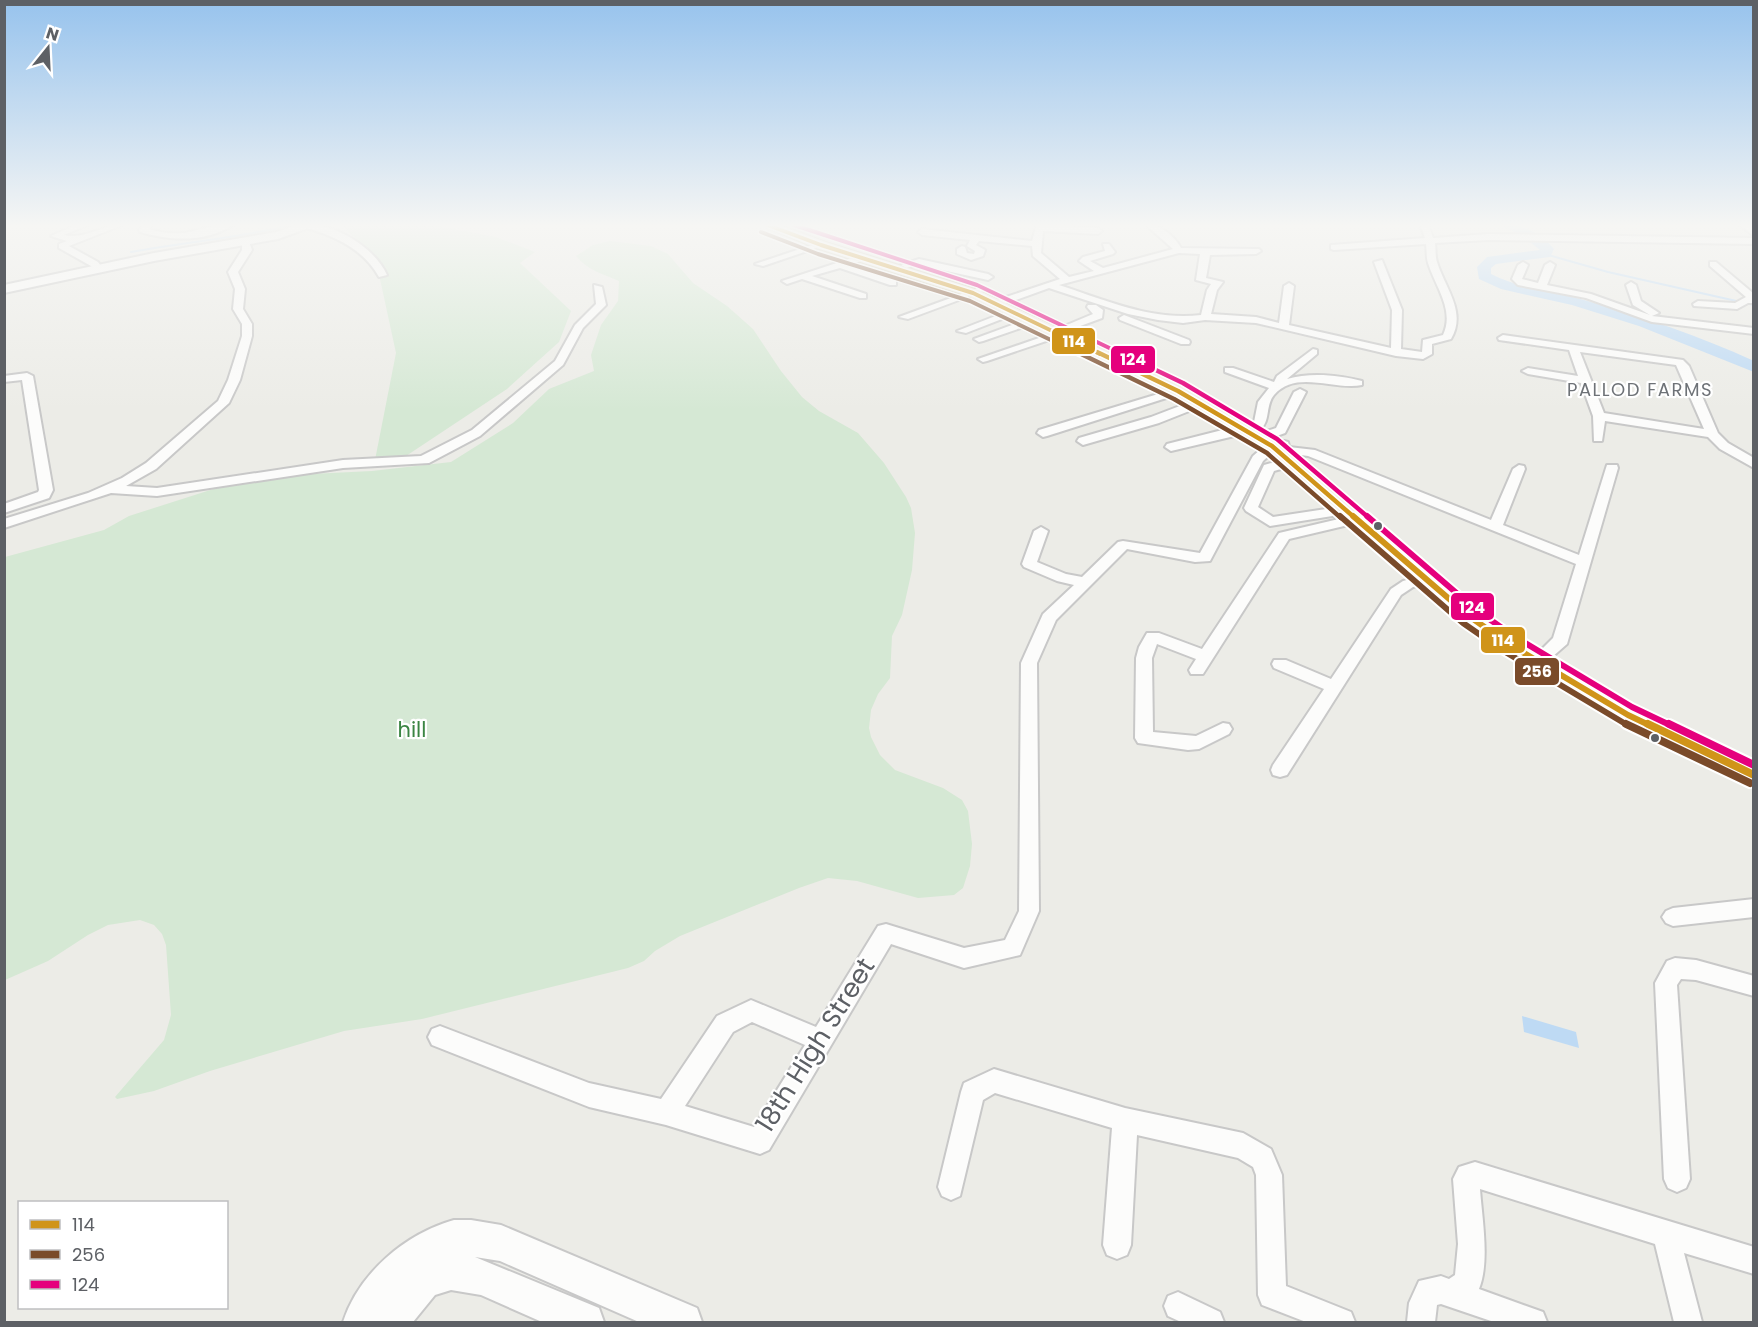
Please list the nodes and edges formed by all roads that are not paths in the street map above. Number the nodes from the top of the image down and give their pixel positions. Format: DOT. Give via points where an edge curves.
graph roads {
  1 [pos="1631,285"];
  2 [pos="239,286"];
  3 [pos="832,286"];
  4 [pos="981,286"];
  5 [pos="1047,286"];
  6 [pos="1052,286"];
  7 [pos="1215,286"];
  8 [pos="1289,286"];
  9 [pos="1388,286"];
  10 [pos="1442,286"];
  11 [pos="1537,286"];
  12 [pos="1734,286"];
  13 [pos="597,287"];
  14 [pos="1541,287"];
  15 [pos="863,296"];
  16 [pos="1748,300"];
  17 [pos="1698,304"];
  18 [pos="1006,305"];
  19 [pos="1092,307"];
  20 [pos="904,317"];
  21 [pos="1121,317"];
  22 [pos="1205,317"];
  23 [pos="1034,320"];
  24 [pos="1661,320"];
  25 [pos="1284,325"];
  26 [pos="962,330"];
  27 [pos="1063,331"];
  28 [pos="1754,331"];
  29 [pos="1503,338"];
  30 [pos="979,339"];
  31 [pos="1185,342"];
  32 [pos="1573,347"];
  33 [pos="1313,352"];
  34 [pos="1396,353"];
  35 [pos="983,359"];
  36 [pos="1229,370"];
  37 [pos="1528,371"];
  38 [pos="4,379"];
  39 [pos="1585,380"];
  40 [pos="1358,383"];
  41 [pos="1278,386"];
  42 [pos="1178,391"];
  43 [pos="1300,392"];
  44 [pos="1198,403"];
  45 [pos="1599,416"];
  46 [pos="1043,434"];
  47 [pos="1712,434"];
  48 [pos="1598,438"];
  49 [pos="1083,441"];
  50 [pos="1271,442"];
  51 [pos="1171,447"];
  52 [pos="1754,464"];
  53 [pos="1612,468"];
  54 [pos="1519,469"];
  55 [pos="108,489"];
  56 [pos="4,509"];
  57 [pos="1351,514"];
  58 [pos="4,524"];
  59 [pos="1496,527"];
  60 [pos="1041,531"];
  61 [pos="1584,562"];
  62 [pos="1429,579"];
  63 [pos="1084,582"];
  64 [pos="1545,654"];
  65 [pos="1207,657"];
  66 [pos="1280,664"];
  67 [pos="1197,670"];
  68 [pos="1334,687"];
  69 [pos="1222,729"];
  70 [pos="1754,762"];
  71 [pos="1280,770"];
  72 [pos="1754,775"];
  73 [pos="1754,908"];
  74 [pos="1672,917"];
  75 [pos="1754,987"];
  76 [pos="440,1037"];
  77 [pos="820,1040"];
  78 [pos="666,1113"];
  79 [pos="1125,1120"];
  80 [pos="1677,1179"];
  81 [pos="951,1187"];
  82 [pos="1666,1234"];
  83 [pos="501,1243"];
  84 [pos="1117,1245"];
  85 [pos="1754,1261"];
  86 [pos="467,1274"];
  87 [pos="1451,1294"];
  88 [pos="1178,1306"];
  89 [pos="362,1323"];
  90 [pos="388,1323"];
  91 [pos="585,1323"];
  92 [pos="683,1323"];
  93 [pos="1210,1323"];
  94 [pos="1341,1323"];
  95 [pos="1421,1323"];
  96 [pos="1533,1323"];
  97 [pos="1688,1323"];
  1 -- 24 [label="street" via="1637,303"];
  2 -- 55 [label="street" via="238,309 247,324 247,336 223,403 151,466"];
  3 -- 15 [label="street"];
  4 -- 18 [label="main road"];
  4 -- 20 [label="street"];
  5 -- 18 [label="street"];
  6 -- 22 [label="street" via="1149,315 1183,320"];
  7 -- 22 [label="street"];
  8 -- 25 [label="street"];
  9 -- 34 [label="street" via="1397,310"];
  10 -- 34 [label="street" via="1452,311 1452,330 1443,339 1427,342 1426,355"];
  11 -- 14 [label="street"];
  12 -- 16 [label="street"];
  13 -- 55 [label="street" via="601,305 579,327 559,363 476,433 424,460 343,464 157,492"];
  14 -- 24 [label="street" via="1588,296"];
  16 -- 17 [label="street" via="1737,306"];
  18 -- 23 [label="main road"];
  18 -- 26 [label="street"];
  18 -- 27 [label="main road"];
  19 -- 27 [label="street" via="1099,312 1098,316"];
  21 -- 31 [label="street"];
  22 -- 25 [label="street"];
  23 -- 27 [label="main road"];
  23 -- 30 [label="street"];
  24 -- 28 [label="street"];
  25 -- 34 [label="street"];
  27 -- 35 [label="street"];
  27 -- 42 [label="main road"];
  27 -- 50 [label="main road" via="1188,388"];
  29 -- 32 [label="street"];
  32 -- 39 [label="street"];
  32 -- 47 [label="street" via="1678,362"];
  33 -- 41 [label="street" via="1281,378"];
  36 -- 41 [label="street"];
  37 -- 39 [label="street"];
  38 -- 56 [label="street" via="27,376 46,490 44,495"];
  39 -- 45 [label="street"];
  40 -- 41 [label="street" via="1305,379"];
  41 -- 50 [label="street" via="1263,402 1263,418"];
  42 -- 44 [label="main road"];
  42 -- 46 [label="street"];
  43 -- 50 [label="street"];
  44 -- 49 [label="street"];
  44 -- 50 [label="main road"];
  45 -- 47 [label="street"];
  45 -- 48 [label="street"];
  47 -- 52 [label="street"];
  50 -- 51 [label="street"];
  50 -- 57 [label="main road"];
  50 -- 57 [label="street" via="1269,468 1251,508 1255,512 1270,522"];
  50 -- 59 [label="street" via="1311,453"];
  50 -- 63 [label="street" via="1205,558 1187,558 1143,545 1124,545"];
  50 -- 64 [label="main road" via="1483,612"];
  53 -- 61 [label="street"];
  54 -- 59 [label="street"];
  55 -- 58 [label="street"];
  57 -- 62 [label="main road"];
  57 -- 65 [label="street" via="1284,536"];
  59 -- 61 [label="street"];
  60 -- 63 [label="street" via="1029,564 1062,579"];
  61 -- 64 [label="street" via="1561,640"];
  62 -- 68 [label="street" via="1408,584 1396,592"];
  62 -- 72 [label="main road" via="1469,616 1534,660 1658,731"];
  63 -- 77 [label="street, 18th High Street" via="1049,618 1029,663 1029,911 1012,948 964,958 886,933"];
  64 -- 70 [label="main road" via="1646,712"];
  65 -- 67 [label="street"];
  65 -- 69 [label="street" via="1153,638 1144,658 1144,738 1199,742"];
  66 -- 68 [label="street"];
  68 -- 71 [label="street"];
  73 -- 74 [label="street"];
  75 -- 80 [label="street" via="1675,968 1666,983"];
  76 -- 78 [label="street, 18th High Street" via="589,1095"];
  77 -- 78 [label="street" via="751,1011 725,1024"];
  77 -- 78 [label="street, 18th High Street" via="760,1140"];
  79 -- 81 [label="street" via="994,1081 973,1092"];
  79 -- 84 [label="street"];
  79 -- 94 [label="street" via="1243,1146 1262,1158 1269,1175 1272,1295"];
  82 -- 85 [label="street"];
  82 -- 87 [label="street" via="1468,1176 1468,1283"];
  82 -- 97 [label="street"];
  83 -- 86 [label="street"];
  83 -- 89 [label="street" via="452,1238 430,1248 410,1260 369,1307"];
  83 -- 92 [label="street"];
  86 -- 90 [label="street" via="423,1281"];
  86 -- 91 [label="street"];
  87 -- 95 [label="street" via="1428,1291"];
  87 -- 96 [label="street"];
  88 -- 93 [label="street"];
}
